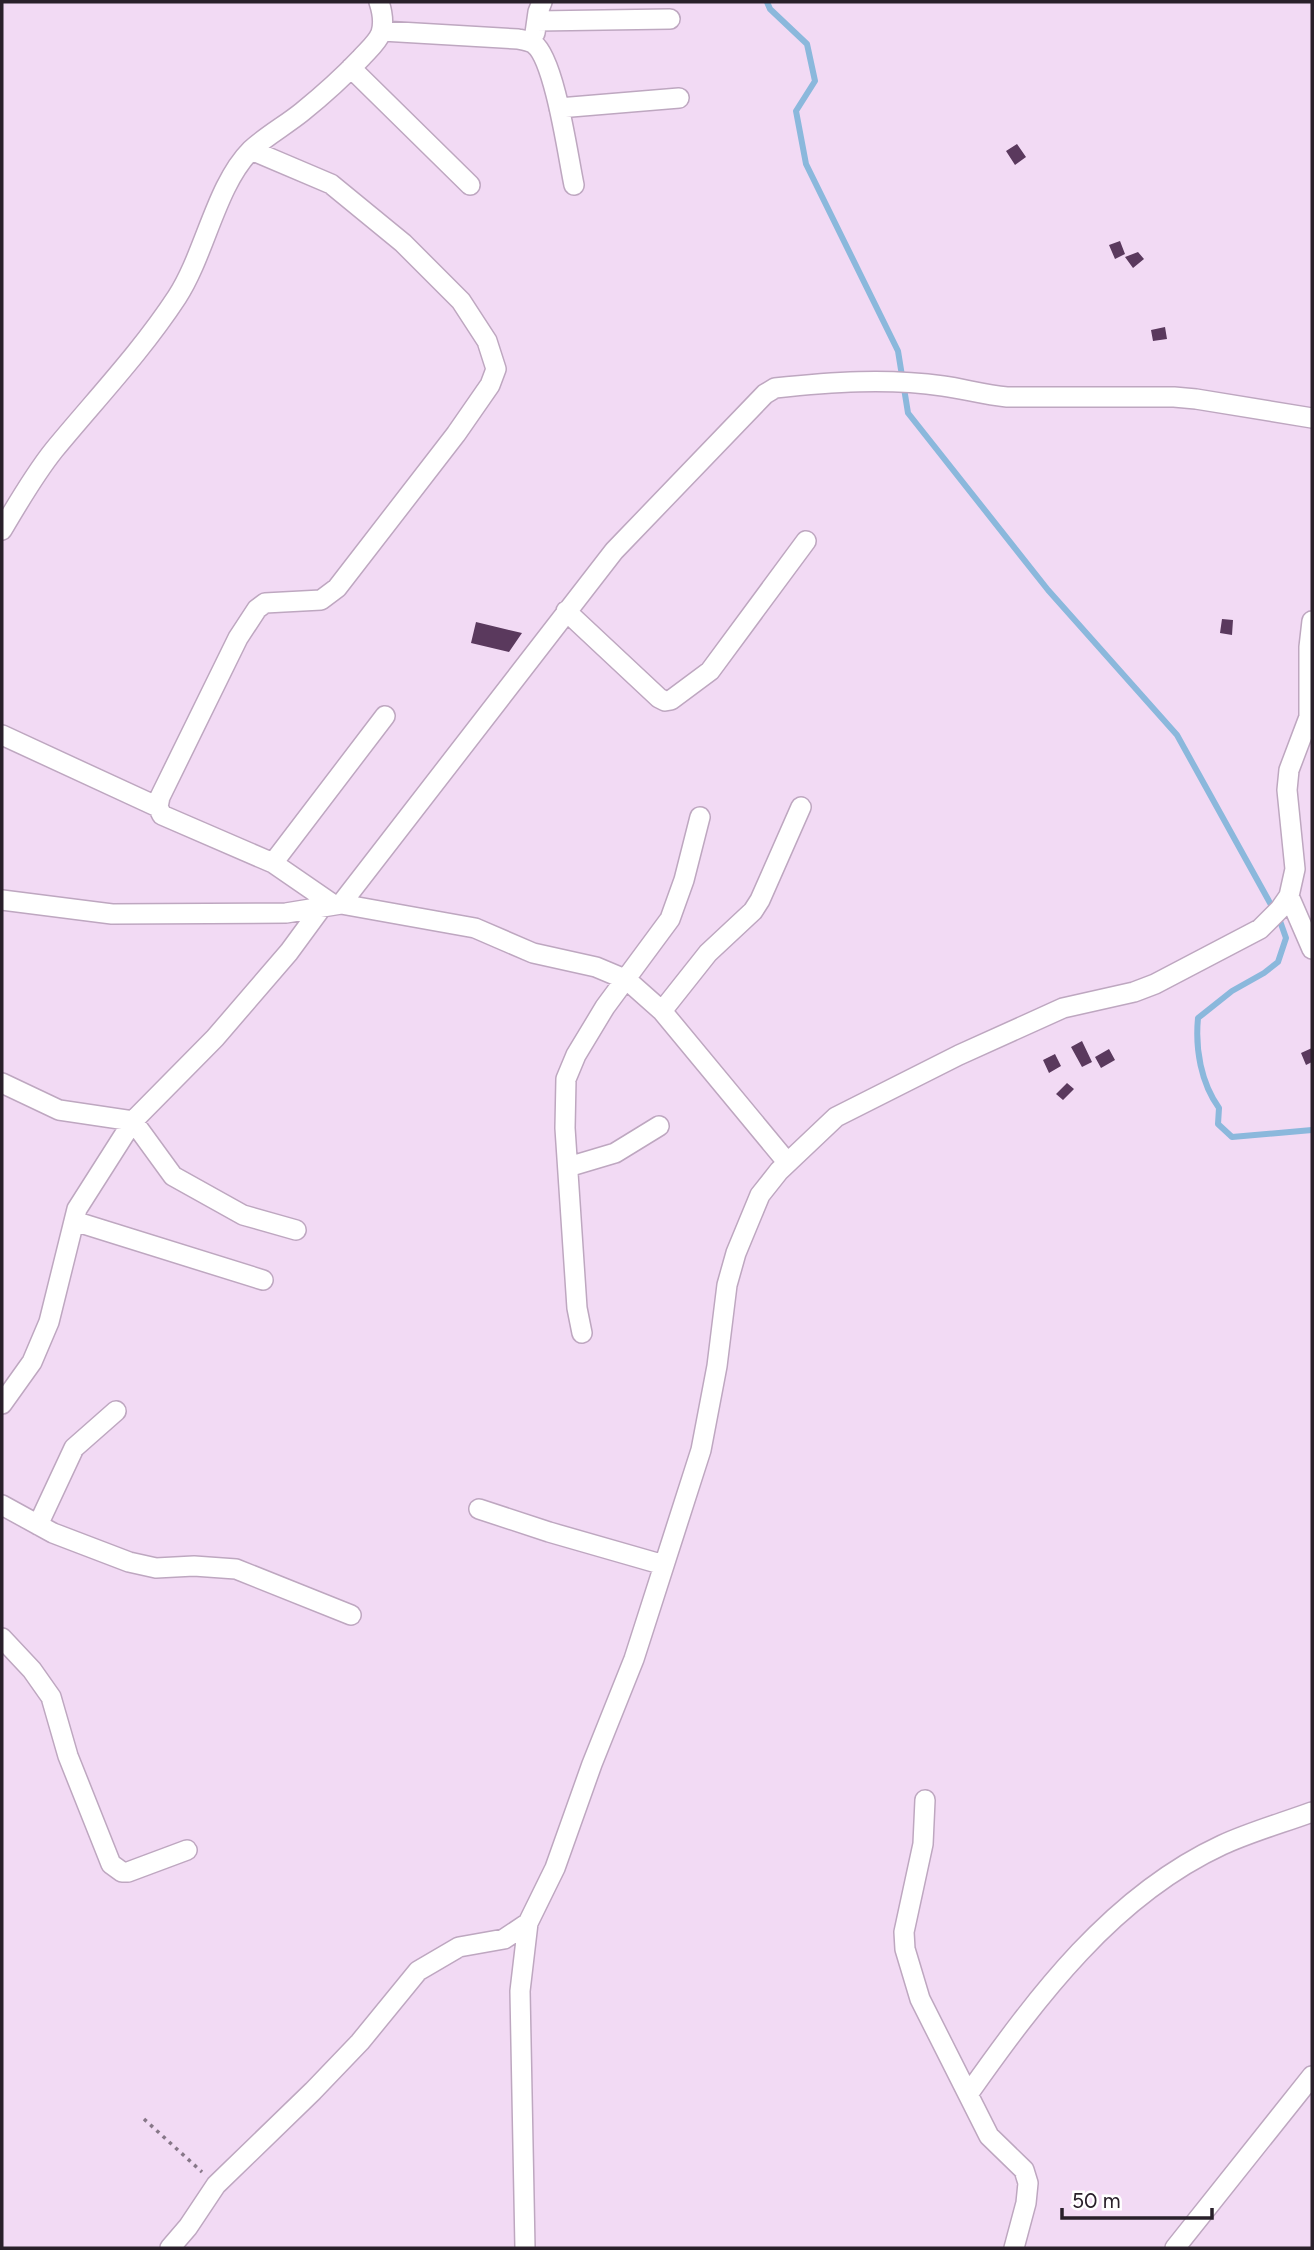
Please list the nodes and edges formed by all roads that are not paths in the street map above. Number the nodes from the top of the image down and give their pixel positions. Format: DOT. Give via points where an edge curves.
graph roads {
  1 [pos="399,2"];
  2 [pos="542,2"];
  3 [pos="381,16"];
  4 [pos="670,19"];
  5 [pos="537,22"];
  6 [pos="534,44"];
  7 [pos="351,68"];
  8 [pos="679,99"];
  9 [pos="559,108"];
  10 [pos="251,150"];
  11 [pos="470,185"];
  12 [pos="574,185"];
  13 [pos="1312,418"];
  14 [pos="2,530"];
  15 [pos="806,541"];
  16 [pos="566,611"];
  17 [pos="1312,621"];
  18 [pos="385,716"];
  19 [pos="1310,718"];
  20 [pos="2,735"];
  21 [pos="158,807"];
  22 [pos="801,807"];
  23 [pos="700,817"];
  24 [pos="273,863"];
  25 [pos="1289,896"];
  26 [pos="2,900"];
  27 [pos="332,905"];
  28 [pos="1312,950"];
  29 [pos="627,980"];
  30 [pos="662,1011"];
  31 [pos="2,1083"];
  32 [pos="133,1121"];
  33 [pos="659,1126"];
  34 [pos="787,1162"];
  35 [pos="568,1167"];
  36 [pos="74,1221"];
  37 [pos="296,1230"];
  38 [pos="263,1280"];
  39 [pos="582,1333"];
  40 [pos="2,1404"];
  41 [pos="116,1411"];
  42 [pos="2,1504"];
  43 [pos="479,1509"];
  44 [pos="38,1525"];
  45 [pos="664,1565"];
  46 [pos="351,1615"];
  47 [pos="2,1638"];
  48 [pos="925,1800"];
  49 [pos="1312,1812"];
  50 [pos="187,1850"];
  51 [pos="528,1923"];
  52 [pos="1312,2076"];
  53 [pos="969,2093"];
  54 [pos="170,2248"];
  55 [pos="525,2248"];
  56 [pos="1014,2248"];
  57 [pos="1175,2248"];
  1 -- 3 [label="street"];
  2 -- 5 [label="street"];
  3 -- 6 [label="street"];
  3 -- 7 [label="street" via="375,43"];
  4 -- 5 [label="street"];
  5 -- 6 [label="street"];
  6 -- 9 [label="street" via="544,58"];
  7 -- 10 [label="street"];
  7 -- 11 [label="street"];
  8 -- 9 [label="street"];
  9 -- 12 [label="street"];
  10 -- 14 [label="street" via="225,193 178,296 114,382 53,451"];
  10 -- 21 [label="street" via="331,184 402,243 461,301 487,341 496,369 456,434 337,588 321,600 265,603 257,609 238,638"];
  13 -- 16 [label="street" via="1174,397 1007,397 943,386 864,381 775,388 614,551"];
  15 -- 16 [label="street" via="710,671 671,700 659,698"];
  16 -- 27 [label="street" via="490,714"];
  17 -- 19 [label="street"];
  18 -- 24 [label="street"];
  19 -- 25 [label="street" via="1289,770 1295,869"];
  20 -- 21 [label="street"];
  21 -- 24 [label="street" via="162,815"];
  22 -- 30 [label="street" via="753,911 708,953"];
  23 -- 29 [label="street" via="670,919"];
  24 -- 27 [label="street"];
  25 -- 28 [label="street"];
  25 -- 34 [label="street" via="1260,929 1155,984 1063,1008 836,1117"];
  26 -- 27 [label="street" via="112,914 286,913"];
  27 -- 29 [label="street" via="475,928 533,953"];
  27 -- 32 [label="street" via="215,1038"];
  29 -- 30 [label="street"];
  29 -- 35 [label="street" via="605,1007 566,1079"];
  30 -- 34 [label="street"];
  31 -- 32 [label="street" via="59,1110"];
  32 -- 36 [label="street" via="77,1209"];
  32 -- 37 [label="street" via="173,1176 243,1215"];
  33 -- 35 [label="street" via="615,1153"];
  34 -- 45 [label="street" via="760,1195 736,1253 701,1450"];
  35 -- 39 [label="street"];
  36 -- 38 [label="street"];
  36 -- 40 [label="street" via="49,1322 32,1362"];
  41 -- 44 [label="street" via="74,1448"];
  42 -- 44 [label="street"];
  43 -- 45 [label="street"];
  44 -- 46 [label="street" via="129,1562 156,1568 236,1569"];
  45 -- 51 [label="street" via="634,1659 555,1868"];
  47 -- 50 [label="street" via="51,1697 68,1756 111,1864 128,1872"];
  48 -- 53 [label="street" via="923,1844 904,1932 905,1949 920,1999"];
  49 -- 53 [label="street" via="1222,1845 1154,1886 1117,1916 1051,1982"];
  51 -- 54 [label="street" via="504,1939 459,1947 418,1971 360,2042 216,2185"];
  51 -- 55 [label="street" via="520,1991"];
  52 -- 57 [label="street"];
  53 -- 56 [label="street" via="989,2136 1024,2170 1028,2183"];
}
